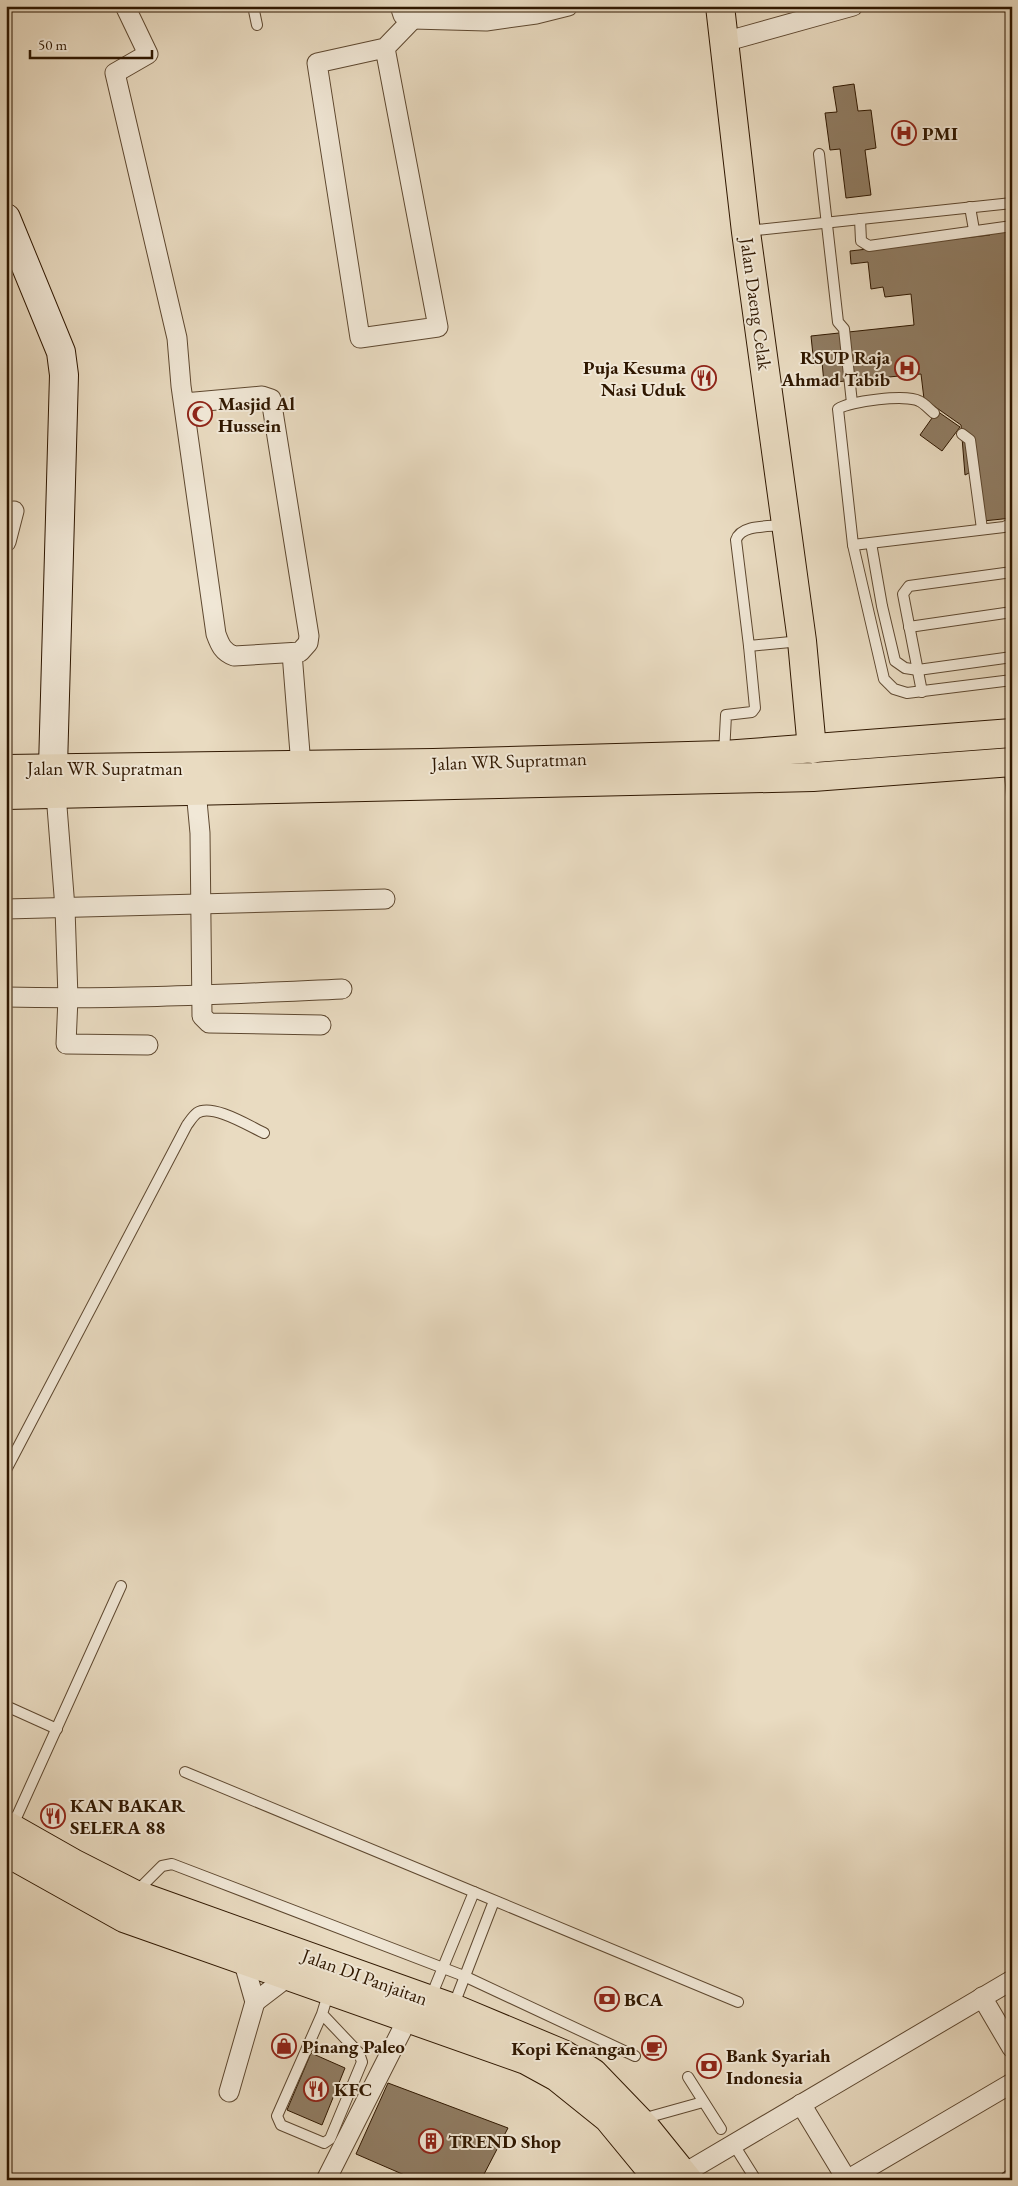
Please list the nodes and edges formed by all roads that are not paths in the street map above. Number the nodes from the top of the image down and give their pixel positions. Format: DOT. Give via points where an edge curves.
graph roads {
  1 [pos="125,6"];
  2 [pos="253,6"];
  3 [pos="568,6"];
  4 [pos="720,6"];
  5 [pos="853,6"];
  6 [pos="407,13"];
  7 [pos="257,24"];
  8 [pos="724,42"];
  9 [pos="385,48"];
  10 [pos="819,154"];
  11 [pos="1012,203"];
  12 [pos="970,207"];
  13 [pos="6,218"];
  14 [pos="860,219"];
  15 [pos="826,224"];
  16 [pos="1012,226"];
  17 [pos="974,230"];
  18 [pos="746,232"];
  19 [pos="184,403"];
  20 [pos="852,403"];
  21 [pos="934,413"];
  22 [pos="962,434"];
  23 [pos="14,511"];
  24 [pos="1012,524"];
  25 [pos="787,525"];
  26 [pos="982,530"];
  27 [pos="6,542"];
  28 [pos="871,543"];
  29 [pos="853,545"];
  30 [pos="1012,572"];
  31 [pos="1012,612"];
  32 [pos="909,627"];
  33 [pos="802,641"];
  34 [pos="749,646"];
  35 [pos="292,653"];
  36 [pos="1012,657"];
  37 [pos="918,670"];
  38 [pos="1012,680"];
  39 [pos="922,692"];
  40 [pos="1012,732"];
  41 [pos="812,749"];
  42 [pos="724,755"];
  43 [pos="1010,762"];
  44 [pos="300,766"];
  45 [pos="53,767"];
  46 [pos="6,769"];
  47 [pos="108,780"];
  48 [pos="195,780"];
  49 [pos="56,794"];
  50 [pos="6,795"];
  51 [pos="1012,796"];
  52 [pos="384,899"];
  53 [pos="202,903"];
  54 [pos="66,908"];
  55 [pos="6,909"];
  56 [pos="342,990"];
  57 [pos="202,995"];
  58 [pos="6,996"];
  59 [pos="68,998"];
  60 [pos="321,1025"];
  61 [pos="148,1045"];
  62 [pos="264,1132"];
  63 [pos="6,1470"];
  64 [pos="121,1586"];
  65 [pos="6,1706"];
  66 [pos="56,1729"];
  67 [pos="186,1772"];
  68 [pos="8,1835"];
  69 [pos="474,1892"];
  70 [pos="134,1894"];
  71 [pos="494,1901"];
  72 [pos="247,1951"];
  73 [pos="443,1967"];
  74 [pos="289,1976"];
  75 [pos="464,1976"];
  76 [pos="1012,1980"];
  77 [pos="982,1998"];
  78 [pos="255,2002"];
  79 [pos="326,2002"];
  80 [pos="738,2002"];
  81 [pos="442,2004"];
  82 [pos="408,2018"];
  83 [pos="1012,2048"];
  84 [pos="635,2056"];
  85 [pos="688,2077"];
  86 [pos="1012,2083"];
  87 [pos="229,2092"];
  88 [pos="704,2102"];
  89 [pos="801,2104"];
  90 [pos="638,2120"];
  91 [pos="721,2129"];
  92 [pos="734,2144"];
  93 [pos="677,2178"];
  94 [pos="326,2180"];
  95 [pos="756,2180"];
  96 [pos="847,2180"];
  1 -- 19 [label="street" via="148,54 115,73 176,338"];
  2 -- 7 [label="lane"];
  3 -- 6 [label="street" via="486,21"];
  4 -- 8 [label="main road, Jalan Daeng Celak"];
  5 -- 8 [label="street"];
  6 -- 9 [label="street"];
  8 -- 18 [label="main road, Jalan Daeng Celak"];
  9 -- 9 [label="street" via="317,64 360,338 438,327"];
  10 -- 15 [label="lane"];
  11 -- 12 [label="lane"];
  12 -- 14 [label="lane"];
  12 -- 17 [label="lane"];
  13 -- 45 [label="street" via="61,352 64,375"];
  14 -- 15 [label="lane"];
  14 -- 17 [label="lane" via="861,241 869,246"];
  15 -- 18 [label="lane"];
  15 -- 20 [label="lane"];
  16 -- 17 [label="lane"];
  18 -- 25 [label="main road, Jalan Daeng Celak"];
  19 -- 35 [label="street" via="216,634 221,648 234,656"];
  19 -- 35 [label="street" via="262,396 271,400 309,636 305,648"];
  20 -- 21 [label="lane" via="899,398 918,400"];
  20 -- 29 [label="lane" via="838,409 837,413"];
  22 -- 26 [label="lane" via="970,440"];
  23 -- 27 [label="street"];
  24 -- 26 [label="lane"];
  25 -- 33 [label="main road, Jalan Daeng Celak"];
  25 -- 34 [label="lane" via="744,530 736,540"];
  26 -- 28 [label="lane"];
  28 -- 29 [label="lane"];
  28 -- 37 [label="lane" via="895,661 905,668"];
  29 -- 39 [label="lane" via="884,679 894,689 907,693"];
  30 -- 32 [label="lane" via="909,586 903,594"];
  31 -- 32 [label="lane"];
  32 -- 37 [label="lane"];
  33 -- 34 [label="lane"];
  33 -- 41 [label="main road, Jalan Daeng Celak"];
  34 -- 42 [label="lane" via="755,708 752,712 726,715"];
  35 -- 44 [label="street"];
  36 -- 37 [label="lane"];
  37 -- 39 [label="lane"];
  38 -- 39 [label="lane"];
  40 -- 41 [label="main road, Jalan WR Supratman"];
  41 -- 42 [label="main road, Jalan WR Supratman"];
  42 -- 44 [label="main road, Jalan WR Supratman"];
  43 -- 48 [label="main road, Jalan WR Supratman" via="813,777"];
  43 -- 51 [label="lane"];
  44 -- 48 [label="main road, Jalan WR Supratman"];
  45 -- 46 [label="main road, Jalan WR Supratman"];
  45 -- 47 [label="main road, Jalan WR Supratman"];
  47 -- 48 [label="main road, Jalan WR Supratman"];
  47 -- 49 [label="main road, Jalan WR Supratman"];
  48 -- 53 [label="street"];
  49 -- 50 [label="main road, Jalan WR Supratman"];
  49 -- 54 [label="street"];
  52 -- 53 [label="street"];
  53 -- 54 [label="street"];
  53 -- 57 [label="street"];
  54 -- 55 [label="street"];
  54 -- 59 [label="street"];
  56 -- 57 [label="street"];
  57 -- 59 [label="street"];
  57 -- 60 [label="street" via="202,1016 209,1023"];
  58 -- 59 [label="street"];
  59 -- 61 [label="street" via="66,1044"];
  62 -- 63 [label="lane" via="208,1110 198,1113 187,1124"];
  64 -- 66 [label="lane"];
  65 -- 66 [label="lane"];
  66 -- 68 [label="lane"];
  67 -- 69 [label="lane"];
  68 -- 70 [label="main road, Jalan DI Panjaitan"];
  68 -- 72 [label="main road, Jalan DI Panjaitan" via="124,1918"];
  69 -- 71 [label="lane"];
  69 -- 73 [label="lane"];
  70 -- 72 [label="main road, Jalan DI Panjaitan"];
  70 -- 73 [label="lane" via="162,1866 172,1864"];
  71 -- 75 [label="lane"];
  71 -- 80 [label="lane"];
  72 -- 74 [label="main road, Jalan DI Panjaitan"];
  72 -- 78 [label="street"];
  72 -- 81 [label="main road, Jalan DI Panjaitan"];
  73 -- 75 [label="lane"];
  73 -- 81 [label="lane"];
  74 -- 78 [label="street"];
  74 -- 79 [label="main road, Jalan DI Panjaitan"];
  75 -- 81 [label="lane"];
  75 -- 84 [label="lane"];
  76 -- 77 [label="street"];
  77 -- 83 [label="street"];
  77 -- 89 [label="street"];
  78 -- 87 [label="street"];
  79 -- 79 [label="lane" via="277,2119 281,2125 324,2143 330,2138 362,2062"];
  79 -- 82 [label="main road, Jalan DI Panjaitan"];
  81 -- 90 [label="main road, Jalan DI Panjaitan" via="563,2054 593,2073"];
  82 -- 93 [label="main road, Jalan DI Panjaitan" via="526,2060 557,2077"];
  82 -- 94 [label="street"];
  85 -- 88 [label="lane"];
  86 -- 96 [label="street"];
  88 -- 90 [label="lane"];
  88 -- 91 [label="lane"];
  89 -- 92 [label="street"];
  89 -- 96 [label="street"];
  90 -- 93 [label="main road, Jalan DI Panjaitan"];
  92 -- 93 [label="street"];
  92 -- 95 [label="lane"];
}
